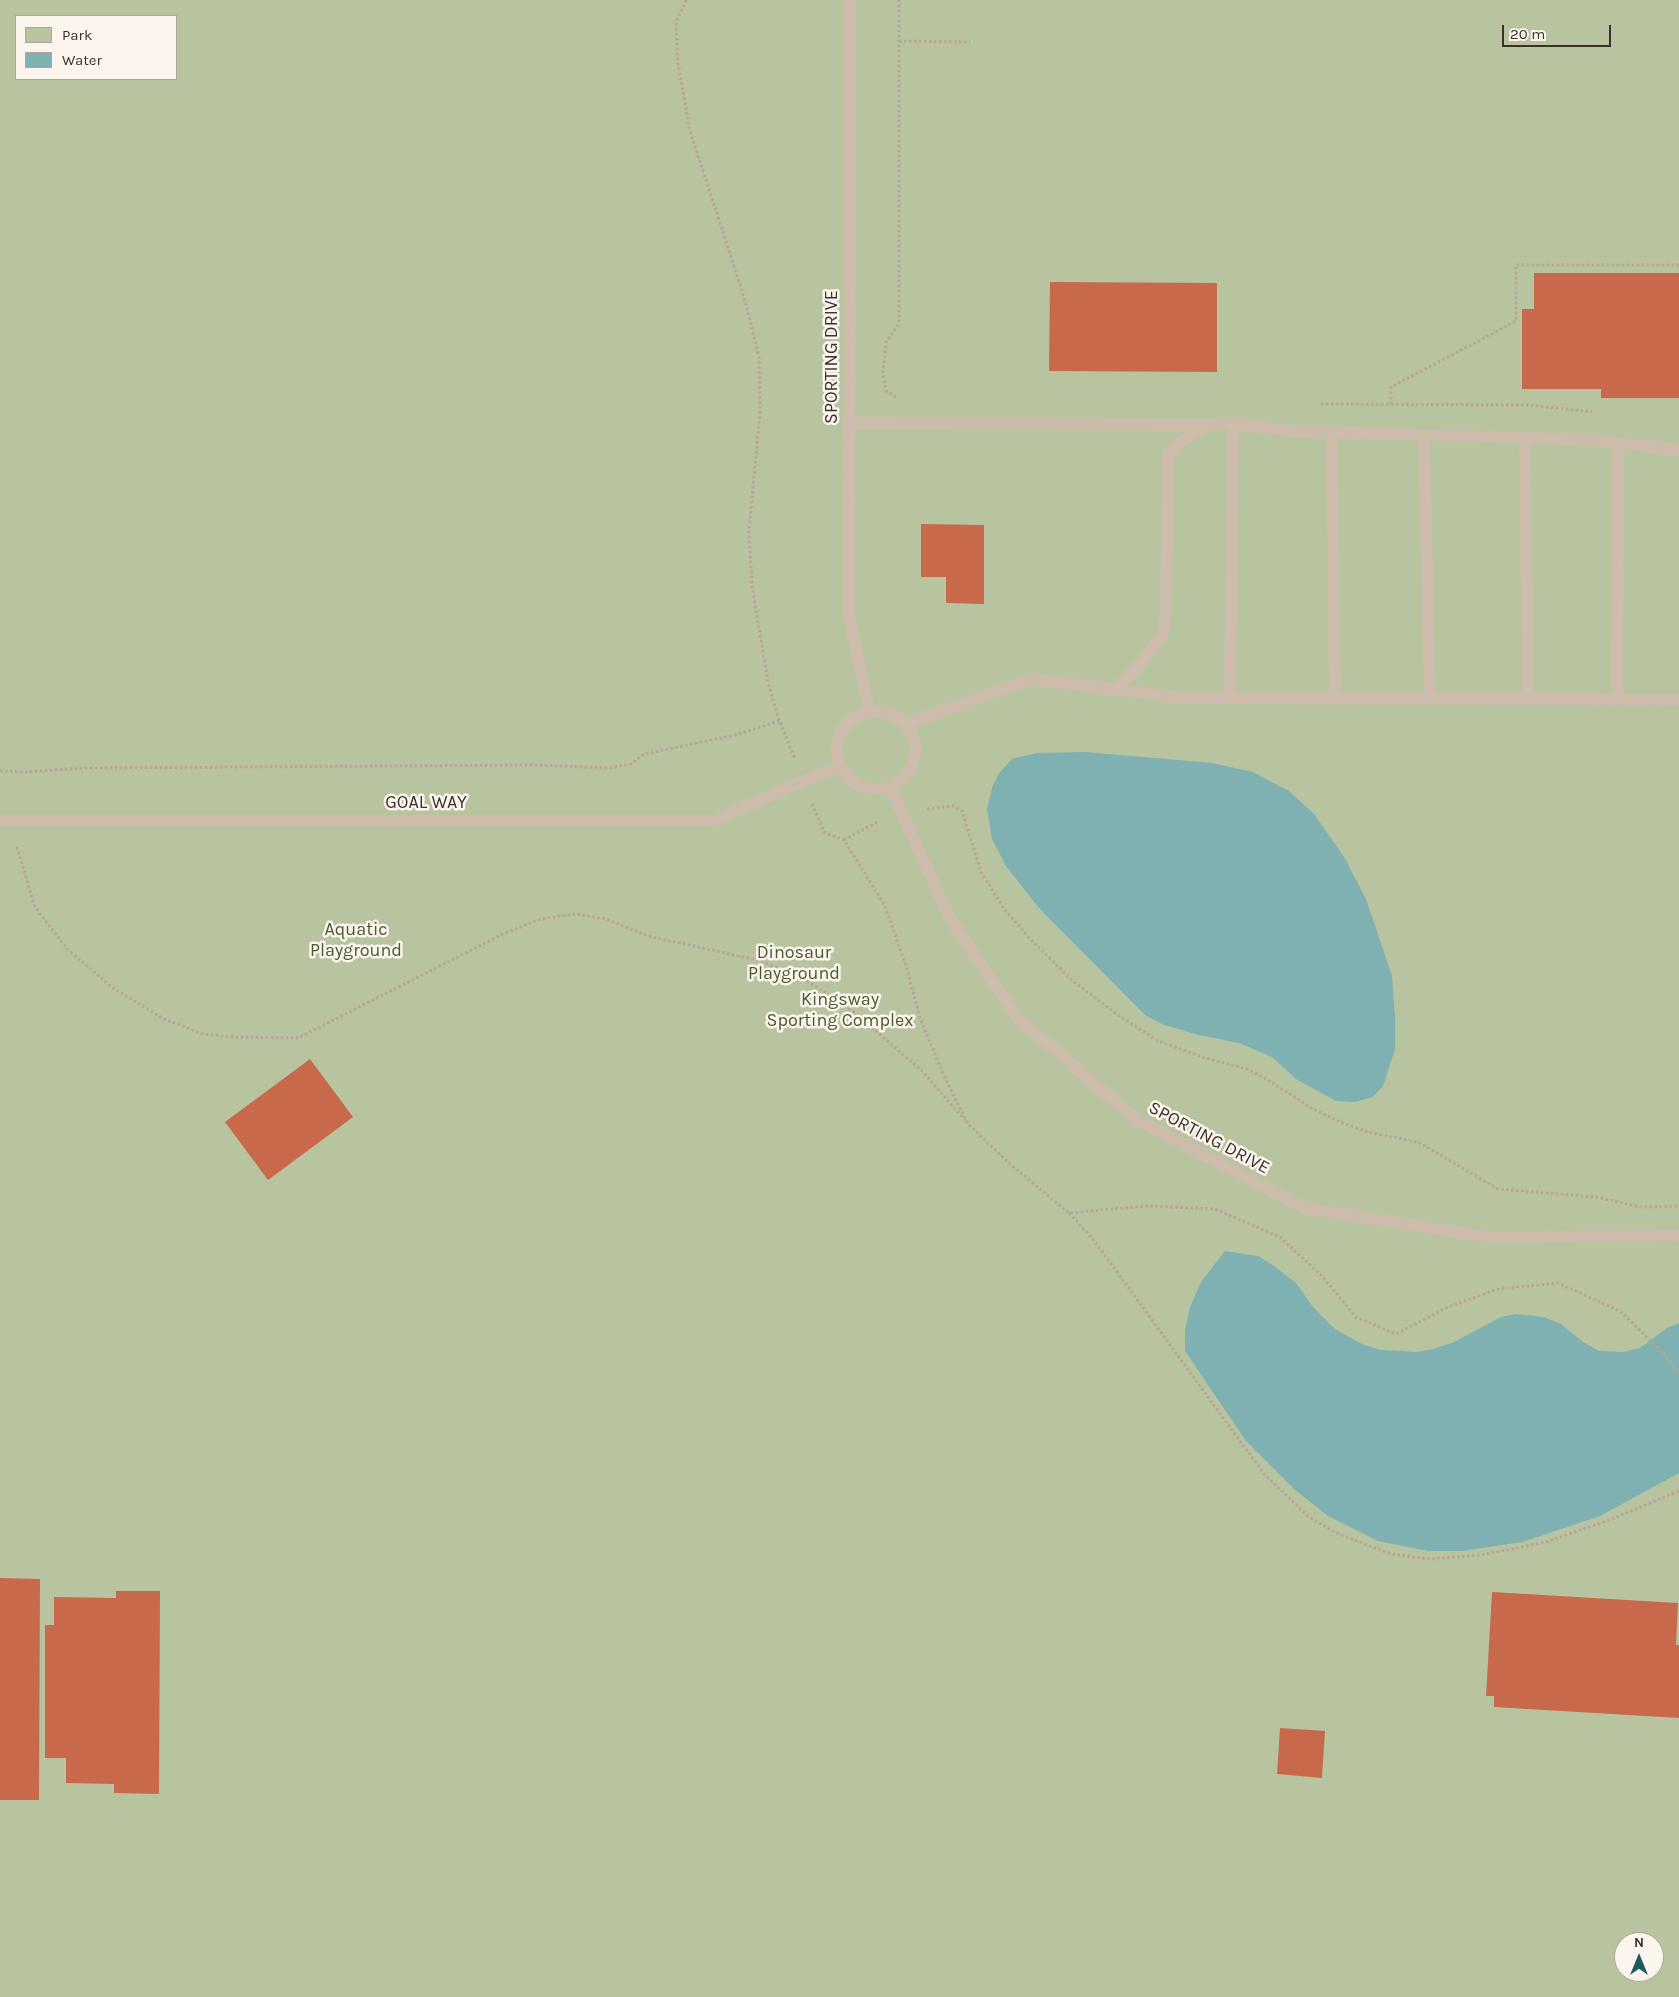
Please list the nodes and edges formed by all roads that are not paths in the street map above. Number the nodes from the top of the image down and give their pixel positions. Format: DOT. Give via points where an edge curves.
graph roads {
  1 [pos="850,0"];
  2 [pos="849,423"];
  3 [pos="1233,423"];
  4 [pos="1205,425"];
  5 [pos="1332,432"];
  6 [pos="1424,435"];
  7 [pos="1525,438"];
  8 [pos="1618,443"];
  9 [pos="1679,450"];
  10 [pos="1116,690"];
  11 [pos="1230,698"];
  12 [pos="1335,698"];
  13 [pos="1430,698"];
  14 [pos="1528,699"];
  15 [pos="1617,699"];
  16 [pos="1679,700"];
  17 [pos="869,711"];
  18 [pos="906,724"];
  19 [pos="840,766"];
  20 [pos="890,787"];
  21 [pos="0,821"];
  22 [pos="1679,1235"];
  1 -- 2 [label="lane, SPORTING DRIVE"];
  2 -- 4 [label="lane"];
  2 -- 17 [label="lane, SPORTING DRIVE" via="849,615"];
  3 -- 4 [label="lane"];
  3 -- 5 [label="lane" via="1290,431"];
  3 -- 11 [label="lane"];
  4 -- 10 [label="lane" via="1168,454 1166,607 1162,633 1144,660"];
  5 -- 6 [label="lane"];
  5 -- 12 [label="lane"];
  6 -- 7 [label="lane"];
  6 -- 13 [label="lane"];
  7 -- 8 [label="lane"];
  7 -- 14 [label="lane"];
  8 -- 9 [label="lane"];
  8 -- 15 [label="lane"];
  10 -- 11 [label="lane" via="1182,698"];
  10 -- 18 [label="lane" via="1031,679"];
  11 -- 12 [label="lane"];
  12 -- 13 [label="lane"];
  13 -- 14 [label="lane"];
  14 -- 15 [label="lane"];
  15 -- 16 [label="lane"];
  17 -- 18 [label="lane" via="895,715"];
  17 -- 19 [label="lane" via="855,716 838,738 836,753"];
  18 -- 20 [label="lane" via="916,748 914,760 905,776"];
  19 -- 20 [label="lane" via="861,786"];
  19 -- 21 [label="lane, GOAL WAY" via="714,821"];
  20 -- 22 [label="lane, SPORTING DRIVE" via="950,919 1017,1017 1134,1118 1304,1208 1494,1238"];
}
